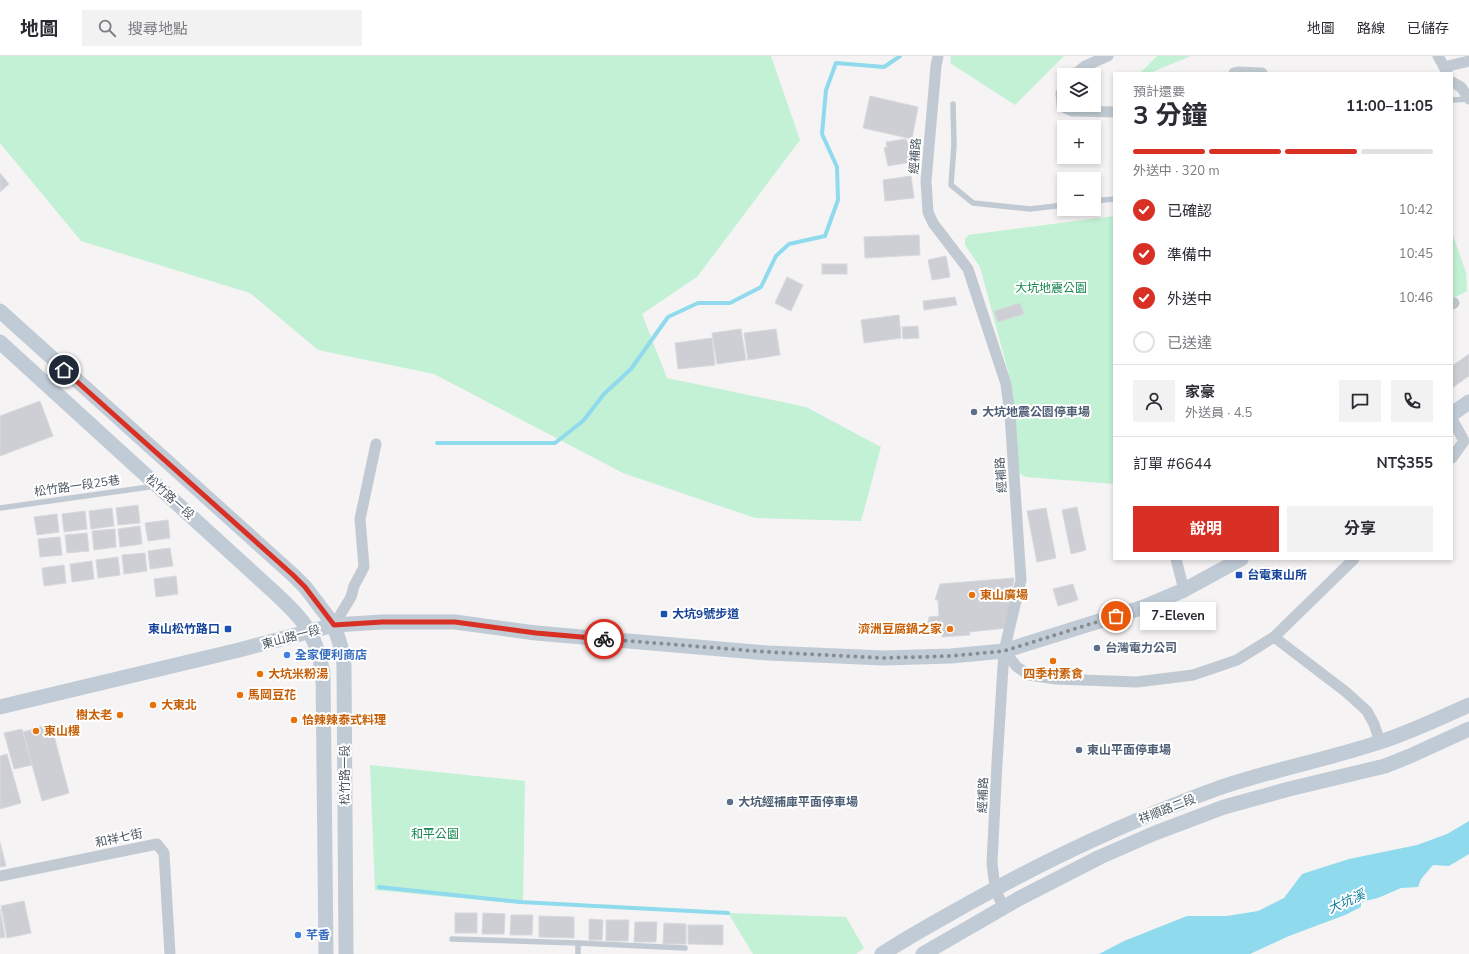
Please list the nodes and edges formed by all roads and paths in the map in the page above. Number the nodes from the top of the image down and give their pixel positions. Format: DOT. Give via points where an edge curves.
graph roads {
  1 [pos="938,56"];
  2 [pos="1108,56"];
  3 [pos="1438,56"];
  4 [pos="1469,61"];
  5 [pos="1083,68"];
  6 [pos="1446,70"];
  7 [pos="1453,82"];
  8 [pos="1469,99"];
  9 [pos="1453,100"];
  10 [pos="953,104"];
  11 [pos="1101,112"];
  12 [pos="1113,112"];
  13 [pos="1113,199"];
  14 [pos="1101,200"];
  15 [pos="1057,206"];
  16 [pos="0,312"];
  17 [pos="0,342"];
  18 [pos="1469,402"];
  19 [pos="1453,413"];
  20 [pos="1453,421"];
  21 [pos="376,444"];
  22 [pos="1453,457"];
  23 [pos="158,486"];
  24 [pos="0,508"];
  25 [pos="1176,560"];
  26 [pos="1239,560"];
  27 [pos="1353,560"];
  28 [pos="1184,590"];
  29 [pos="334,625"];
  30 [pos="309,632"];
  31 [pos="1274,637"];
  32 [pos="1004,651"];
  33 [pos="1469,705"];
  34 [pos="0,707"];
  35 [pos="1469,729"];
  36 [pos="1380,742"];
  37 [pos="0,876"];
  38 [pos="995,888"];
  39 [pos="1003,907"];
  40 [pos="452,939"];
  41 [pos="578,943"];
  42 [pos="685,948"];
  43 [pos="170,954"];
  44 [pos="326,954"];
  45 [pos="346,954"];
  46 [pos="578,954"];
  47 [pos="882,954"];
  48 [pos="923,954"];
  1 -- 32 [label="street, 經補路" via="926,181 928,212 933,223 968,269 1006,384 1009,402 1021,580"];
  2 -- 5 [label="street"];
  3 -- 6 [label="street"];
  4 -- 6 [label="street"];
  7 -- 8 [label="street" via="1462,87"];
  8 -- 9 [label="lane"];
  10 -- 15 [label="lane" via="954,145 951,185 973,203 1030,209"];
  11 -- 12 [label="street"];
  13 -- 14 [label="lane"];
  16 -- 29 [label="street, 松竹路一段" via="293,575"];
  17 -- 23 [label="street, 松竹路一段"];
  18 -- 19 [label="street"];
  20 -- 22 [label="street" via="1464,441"];
  21 -- 29 [label="street" via="360,519 364,568 351,597"];
  23 -- 24 [label="lane, 松竹路一段25巷"];
  23 -- 30 [label="street, 松竹路一段" via="296,612"];
  25 -- 28 [label="street"];
  26 -- 28 [label="street, 東山路一段"];
  27 -- 31 [label="street"];
  28 -- 32 [label="street, 東山路一段" via="1144,607"];
  29 -- 30 [label="street, 東山路一段"];
  29 -- 32 [label="street, 東山路一段" via="455,622 536,633 642,642 876,657 951,656"];
  29 -- 45 [label="street, 松竹路一段" via="344,667"];
  30 -- 34 [label="street, 東山路一段"];
  30 -- 44 [label="street, 松竹路一段" via="323,672"];
  31 -- 32 [label="street" via="1237,660 1193,674 1137,682 1056,680 1029,675 1016,667"];
  31 -- 36 [label="street" via="1367,711"];
  32 -- 38 [label="street, 經補路" via="992,863"];
  33 -- 36 [label="street, 祥順路二段"];
  35 -- 39 [label="street, 祥順路二段" via="1385,766 1224,807 1155,833 1100,857"];
  36 -- 38 [label="street, 祥順路二段" via="1224,787 1148,815"];
  37 -- 43 [label="street, 和祥七街" via="157,844 164,853"];
  38 -- 39 [label="street, 經補路"];
  38 -- 47 [label="street, 祥順路二段"];
  39 -- 48 [label="street, 祥順路二段"];
  40 -- 41 [label="lane"];
  41 -- 42 [label="lane"];
  41 -- 46 [label="lane"];
}
